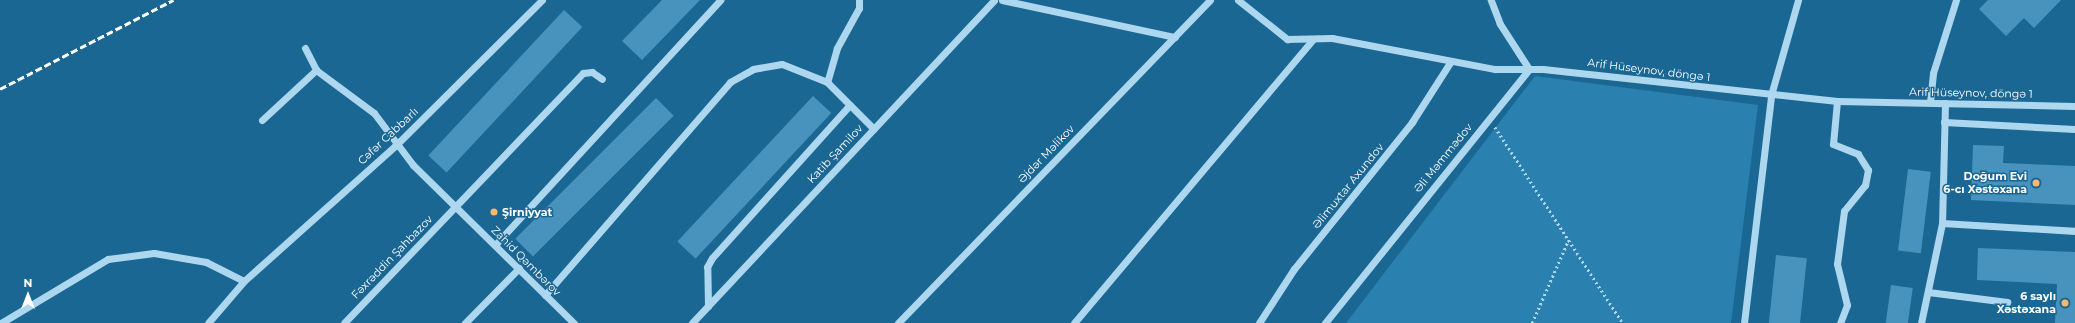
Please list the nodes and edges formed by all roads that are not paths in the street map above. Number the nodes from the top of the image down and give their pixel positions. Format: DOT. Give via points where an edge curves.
graph roads {
  1 [pos="542,0"];
  2 [pos="720,0"];
  3 [pos="859,0"];
  4 [pos="994,0"];
  5 [pos="1002,0"];
  6 [pos="1210,0"];
  7 [pos="1238,0"];
  8 [pos="1491,0"];
  9 [pos="1798,0"];
  10 [pos="1956,0"];
  11 [pos="1175,37"];
  12 [pos="1313,39"];
  13 [pos="305,48"];
  14 [pos="1451,60"];
  15 [pos="1529,69"];
  16 [pos="316,70"];
  17 [pos="602,79"];
  18 [pos="827,82"];
  19 [pos="1771,95"];
  20 [pos="1837,101"];
  21 [pos="1930,102"];
  22 [pos="1945,103"];
  23 [pos="850,106"];
  24 [pos="2075,106"];
  25 [pos="262,120"];
  26 [pos="1944,122"];
  27 [pos="2075,128"];
  28 [pos="874,129"];
  29 [pos="395,146"];
  30 [pos="457,207"];
  31 [pos="1942,223"];
  32 [pos="2075,231"];
  33 [pos="495,245"];
  34 [pos="519,268"];
  35 [pos="244,281"];
  36 [pos="1928,292"];
  37 [pos="545,295"];
  38 [pos="2007,302"];
  39 [pos="708,306"];
  40 [pos="1,323"];
  41 [pos="208,323"];
  42 [pos="344,323"];
  43 [pos="464,323"];
  44 [pos="574,323"];
  45 [pos="692,323"];
  46 [pos="898,323"];
  47 [pos="1074,323"];
  48 [pos="1259,323"];
  49 [pos="1325,323"];
  50 [pos="1744,323"];
  51 [pos="1840,323"];
  52 [pos="1921,323"];
  1 -- 29 [label="street, Cəfər Cabbarlı"];
  2 -- 33 [label="street"];
  3 -- 18 [label="street" via="859,8 837,48"];
  4 -- 28 [label="street, Katib Şamilov"];
  5 -- 11 [label="street"];
  6 -- 11 [label="street, Əjdər Məlikov"];
  7 -- 12 [label="street, Arif Hüseynov, döngə 1" via="1287,39"];
  8 -- 15 [label="street" via="1500,24"];
  9 -- 19 [label="street"];
  10 -- 21 [label="street" via="1933,73"];
  11 -- 46 [label="street, Əjdər Məlikov"];
  12 -- 14 [label="street, Arif Hüseynov, döngə 1" via="1332,38"];
  12 -- 47 [label="street"];
  13 -- 16 [label="street"];
  14 -- 15 [label="street, Arif Hüseynov, döngə 1" via="1495,69"];
  14 -- 48 [label="street, Əlimuxtar Axundov" via="1412,122 1294,269"];
  15 -- 19 [label="street, Arif Hüseynov, döngə 1"];
  15 -- 49 [label="street, Əli Məmmədov"];
  16 -- 25 [label="street"];
  16 -- 29 [label="street, Zahid Qəmbərov" via="364,103"];
  17 -- 30 [label="street, Fəxrəddin Şahbazov" via="592,72 583,73"];
  18 -- 23 [label="street"];
  18 -- 37 [label="street" via="782,64 754,69 730,82"];
  19 -- 20 [label="street, Arif Hüseynov, döngə 1"];
  19 -- 50 [label="street"];
  20 -- 21 [label="street, Arif Hüseynov, döngə 1"];
  20 -- 51 [label="street" via="1833,144 1858,154 1868,170 1864,185 1844,211 1837,264 1847,305"];
  21 -- 22 [label="street, Arif Hüseynov, döngə 1"];
  22 -- 24 [label="street, Arif Hüseynov, döngə 1"];
  22 -- 26 [label="street"];
  23 -- 28 [label="street"];
  23 -- 39 [label="street" via="712,258 707,267"];
  26 -- 27 [label="street"];
  26 -- 31 [label="street"];
  28 -- 39 [label="street, Katib Şamilov"];
  29 -- 30 [label="street, Zahid Qəmbərov"];
  29 -- 35 [label="street, Cəfər Cabbarlı"];
  30 -- 33 [label="street, Zahid Qəmbərov"];
  30 -- 42 [label="street, Fəxrəddin Şahbazov"];
  31 -- 32 [label="street"];
  31 -- 36 [label="street"];
  33 -- 34 [label="street, Zahid Qəmbərov"];
  34 -- 37 [label="street, Zahid Qəmbərov"];
  34 -- 43 [label="street"];
  35 -- 40 [label="street" via="206,262 154,253 108,259"];
  35 -- 41 [label="street, Cəfər Cabbarlı"];
  36 -- 38 [label="street"];
  36 -- 52 [label="street"];
  37 -- 44 [label="street, Zahid Qəmbərov"];
  39 -- 45 [label="street, Katib Şamilov"];
}
